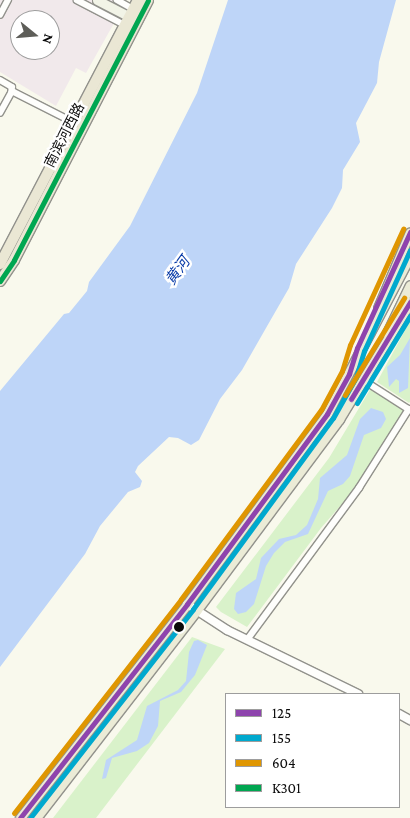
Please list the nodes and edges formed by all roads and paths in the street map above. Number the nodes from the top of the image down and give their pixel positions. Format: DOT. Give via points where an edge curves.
graph roads {
  1 [pos="8,0"];
  2 [pos="77,0"];
  3 [pos="96,0"];
  4 [pos="117,0"];
  5 [pos="148,0"];
  6 [pos="0,15"];
  7 [pos="134,16"];
  8 [pos="0,80"];
  9 [pos="12,91"];
  10 [pos="0,113"];
  11 [pos="75,123"];
  12 [pos="410,232"];
  13 [pos="410,256"];
  14 [pos="0,264"];
  15 [pos="0,281"];
  16 [pos="410,285"];
  17 [pos="410,302"];
  18 [pos="380,349"];
  19 [pos="349,374"];
  20 [pos="368,384"];
  21 [pos="409,410"];
  22 [pos="187,604"];
  23 [pos="196,611"];
  24 [pos="247,640"];
  25 [pos="356,693"];
  26 [pos="20,818"];
  27 [pos="36,818"];
  1 -- 6 [label="street"];
  2 -- 7 [label="street"];
  3 -- 7 [label="main road"];
  4 -- 7 [label="street"];
  5 -- 7 [label="highway, 南滨河西路"];
  7 -- 11 [label="highway, 南滨河西路"];
  7 -- 15 [label="highway, 南滨河西路" via="14,260"];
  8 -- 9 [label="street" via="12,87"];
  9 -- 10 [label="street"];
  9 -- 11 [label="street"];
  11 -- 14 [label="highway, 南滨河西路"];
  12 -- 19 [label="main road" via="357,348"];
  13 -- 19 [label="main road"];
  16 -- 18 [label="main road"];
  17 -- 18 [label="main road"];
  18 -- 23 [label="main road" via="339,419"];
  19 -- 22 [label="main road" via="327,414"];
  20 -- 21 [label="street"];
  21 -- 24 [label="street" via="359,488"];
  22 -- 23 [label="street"];
  22 -- 26 [label="main road"];
  23 -- 24 [label="street"];
  23 -- 27 [label="main road"];
  24 -- 25 [label="street"];
}
